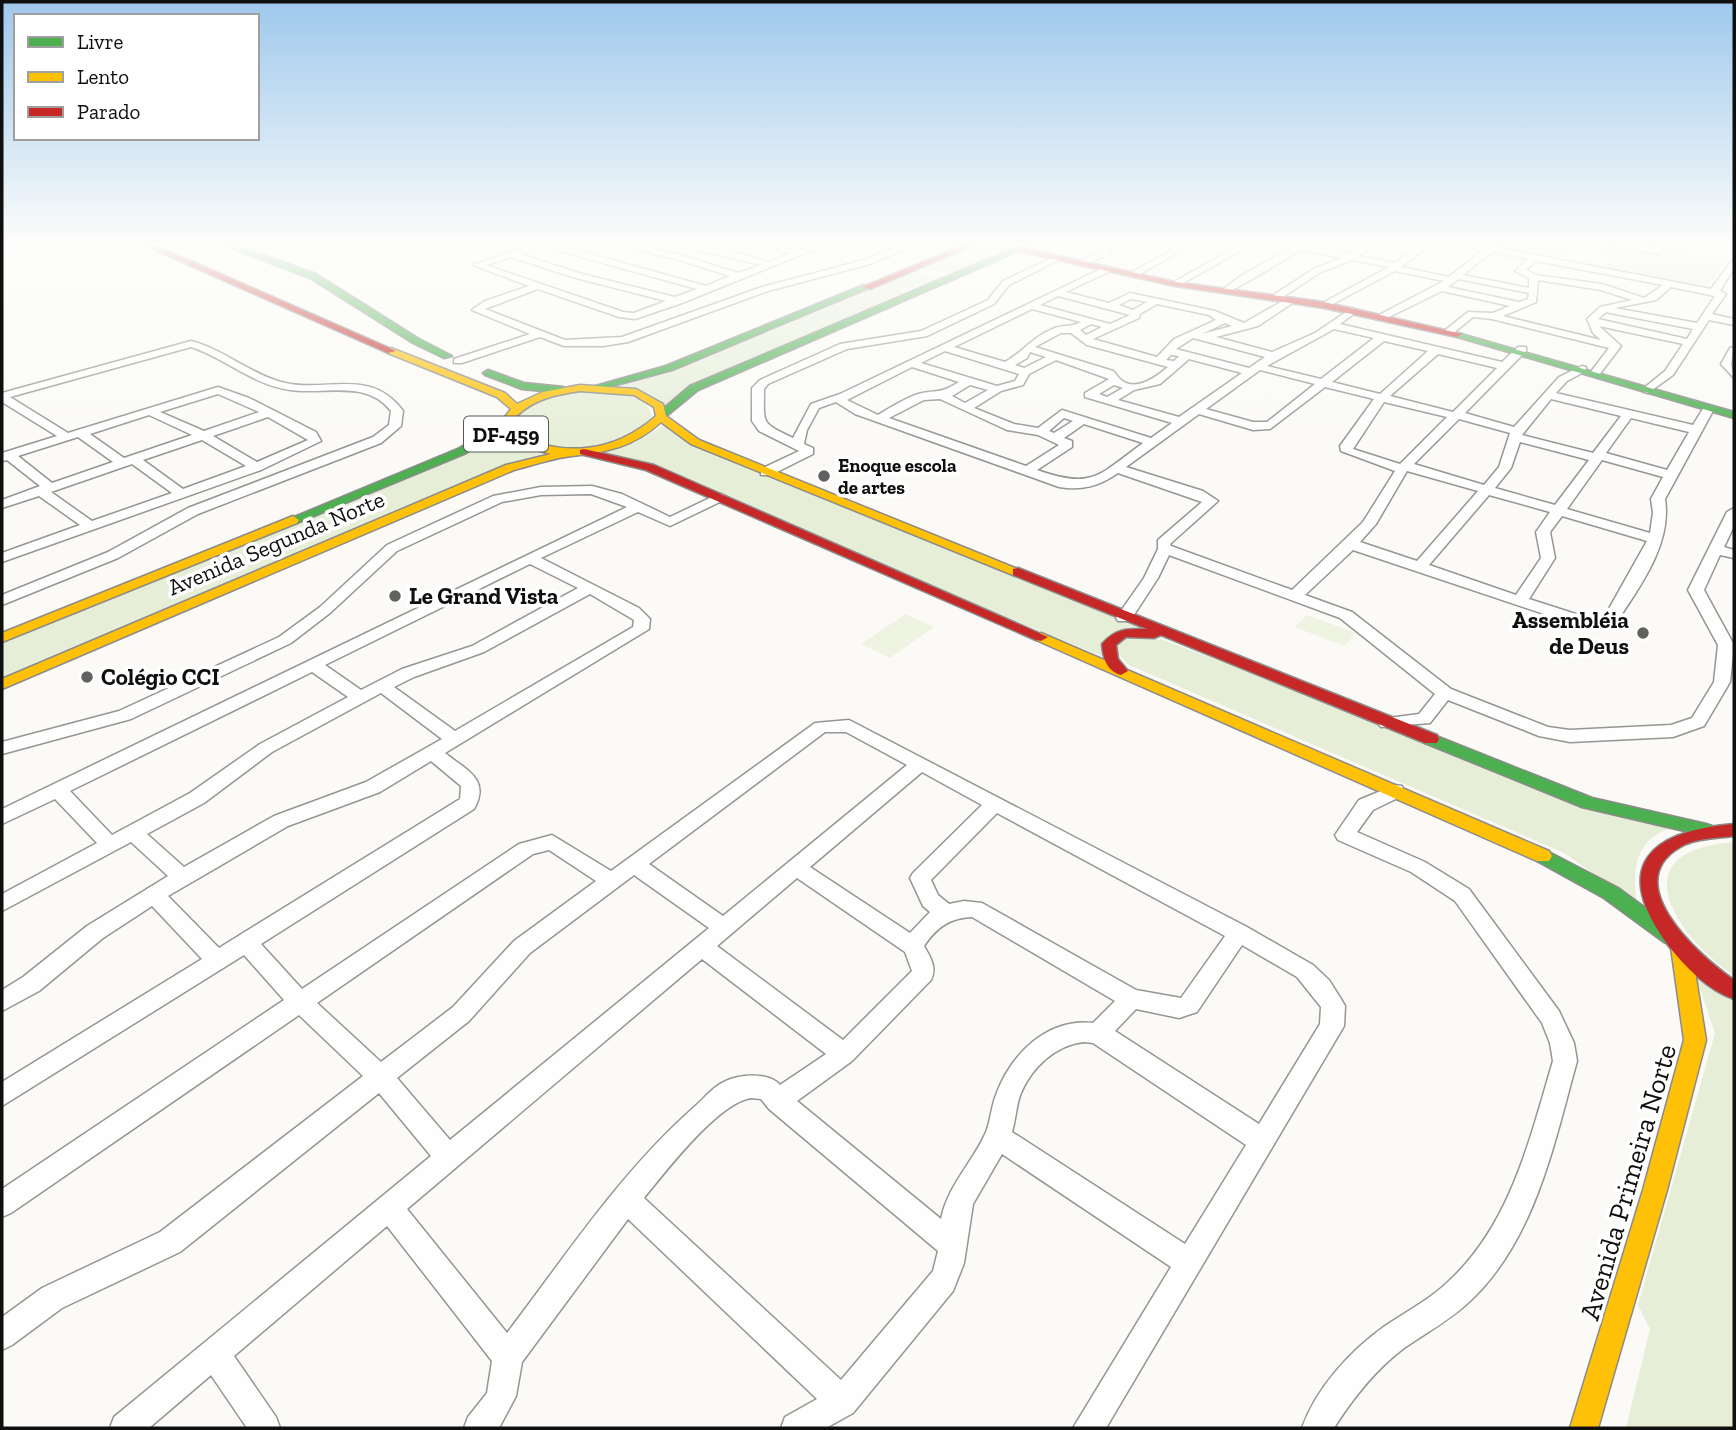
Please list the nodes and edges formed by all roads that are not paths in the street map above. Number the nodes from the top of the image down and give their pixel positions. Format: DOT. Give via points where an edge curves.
graph roads {
  1 [pos="296,310"];
  2 [pos="366,310"];
  3 [pos="477,310"];
  4 [pos="608,310"];
  5 [pos="650,310"];
  6 [pos="708,310"];
  7 [pos="812,310"];
  8 [pos="878,310"];
  9 [pos="975,310"];
  10 [pos="1023,310"];
  11 [pos="1046,310"];
  12 [pos="1123,310"];
  13 [pos="1141,310"];
  14 [pos="1195,310"];
  15 [pos="1271,310"];
  16 [pos="1346,310"];
  17 [pos="1397,310"];
  18 [pos="1508,310"];
  19 [pos="1603,310"];
  20 [pos="1608,310"];
  21 [pos="1711,310"];
  22 [pos="1352,311"];
  23 [pos="1134,313"];
  24 [pos="1494,316"];
  25 [pos="1706,316"];
  26 [pos="1382,317"];
  27 [pos="1224,320"];
  28 [pos="1090,321"];
  29 [pos="1591,321"];
  30 [pos="1734,322"];
  31 [pos="1244,326"];
  32 [pos="1334,326"];
  33 [pos="1111,327"];
  34 [pos="1700,327"];
  35 [pos="1073,330"];
  36 [pos="1448,332"];
  37 [pos="540,334"];
  38 [pos="1192,335"];
  39 [pos="1382,337"];
  40 [pos="1206,338"];
  41 [pos="1085,339"];
  42 [pos="1688,342"];
  43 [pos="1616,346"];
  44 [pos="946,348"];
  45 [pos="1026,348"];
  46 [pos="1522,349"];
  47 [pos="1436,350"];
  48 [pos="1734,350"];
  49 [pos="1169,351"];
  50 [pos="1187,355"];
  51 [pos="1055,356"];
  52 [pos="1273,356"];
  53 [pos="1159,361"];
  54 [pos="458,362"];
  55 [pos="912,364"];
  56 [pos="1175,365"];
  57 [pos="1006,366"];
  58 [pos="1504,366"];
  59 [pos="1255,369"];
  60 [pos="1589,371"];
  61 [pos="1025,372"];
  62 [pos="1734,375"];
  63 [pos="968,381"];
  64 [pos="1113,381"];
  65 [pos="1326,383"];
  66 [pos="597,387"];
  67 [pos="1132,387"];
  68 [pos="996,389"];
  69 [pos="563,390"];
  70 [pos="1648,390"];
  71 [pos="946,395"];
  72 [pos="1549,395"];
  73 [pos="2,396"];
  74 [pos="844,396"];
  75 [pos="1383,397"];
  76 [pos="1081,400"];
  77 [pos="1109,400"];
  78 [pos="516,408"];
  79 [pos="965,408"];
  80 [pos="1708,409"];
  81 [pos="147,410"];
  82 [pos="1197,410"];
  83 [pos="268,413"];
  84 [pos="1062,414"];
  85 [pos="1628,414"];
  86 [pos="1456,415"];
  87 [pos="1734,415"];
  88 [pos="661,416"];
  89 [pos="878,419"];
  90 [pos="1082,420"];
  91 [pos="1179,421"];
  92 [pos="504,425"];
  93 [pos="1697,430"];
  94 [pos="79,432"];
  95 [pos="1041,432"];
  96 [pos="1516,434"];
  97 [pos="203,435"];
  98 [pos="65,436"];
  99 [pos="1057,438"];
  100 [pos="1151,442"];
  101 [pos="797,447"];
  102 [pos="578,452"];
  103 [pos="5,456"];
  104 [pos="1598,457"];
  105 [pos="128,460"];
  106 [pos="256,467"];
  107 [pos="1404,467"];
  108 [pos="1115,468"];
  109 [pos="1028,471"];
  110 [pos="766,472"];
  111 [pos="1671,475"];
  112 [pos="44,489"];
  113 [pos="1489,491"];
  114 [pos="182,494"];
  115 [pos="721,498"];
  116 [pos="2,504"];
  117 [pos="639,506"];
  118 [pos="1558,512"];
  119 [pos="1734,512"];
  120 [pos="90,526"];
  121 [pos="1656,539"];
  122 [pos="1351,544"];
  123 [pos="1165,549"];
  124 [pos="1714,549"];
  125 [pos="1734,554"];
  126 [pos="2,558"];
  127 [pos="530,558"];
  128 [pos="1421,566"];
  129 [pos="588,589"];
  130 [pos="1295,596"];
  131 [pos="1521,599"];
  132 [pos="2,600"];
  133 [pos="1124,618"];
  134 [pos="1167,635"];
  135 [pos="2,638"];
  136 [pos="312,664"];
  137 [pos="1121,671"];
  138 [pos="2,684"];
  139 [pos="382,686"];
  140 [pos="1445,693"];
  141 [pos="360,697"];
  142 [pos="1424,719"];
  143 [pos="1387,723"];
  144 [pos="454,739"];
  145 [pos="1434,742"];
  146 [pos="2,748"];
  147 [pos="433,753"];
  148 [pos="920,764"];
  149 [pos="1366,778"];
  150 [pos="58,790"];
  151 [pos="1395,791"];
  152 [pos="994,804"];
  153 [pos="1366,805"];
  154 [pos="2,817"];
  155 [pos="1734,821"];
  156 [pos="1720,830"];
  157 [pos="134,833"];
  158 [pos="110,845"];
  159 [pos="634,864"];
  160 [pos="797,868"];
  161 [pos="182,877"];
  162 [pos="611,881"];
  163 [pos="153,894"];
  164 [pos="2,903"];
  165 [pos="946,914"];
  166 [pos="723,927"];
  167 [pos="1239,933"];
  168 [pos="245,941"];
  169 [pos="1676,942"];
  170 [pos="700,946"];
  171 [pos="912,946"];
  172 [pos="218,961"];
  173 [pos="1734,991"];
  174 [pos="1131,999"];
  175 [pos="2,1002"];
  176 [pos="300,1002"];
  177 [pos="1098,1032"];
  178 [pos="844,1054"];
  179 [pos="382,1078"];
  180 [pos="2,1095"];
  181 [pos="778,1101"];
  182 [pos="998,1137"];
  183 [pos="1261,1140"];
  184 [pos="449,1158"];
  185 [pos="626,1199"];
  186 [pos="2,1205"];
  187 [pos="390,1208"];
  188 [pos="953,1246"];
  189 [pos="1189,1263"];
  190 [pos="2,1335"];
  191 [pos="215,1354"];
  192 [pos="507,1357"];
  193 [pos="842,1402"];
  194 [pos="1587,1424"];
  195 [pos="125,1428"];
  196 [pos="265,1428"];
  197 [pos="479,1428"];
  198 [pos="796,1428"];
  199 [pos="1089,1428"];
  200 [pos="1317,1428"];
  1 -- 78 [label="main road, DF-459" via="501,395"];
  2 -- 54 [label="main road, DF-459"];
  3 -- 37 [label="street"];
  4 -- 5 [label="street" via="629,316"];
  6 -- 37 [label="street" via="624,340 564,343"];
  7 -- 66 [label="main road" via="669,368"];
  8 -- 88 [label="main road" via="694,388"];
  9 -- 101 [label="street" via="923,334 844,346 764,382 758,388 758,421 766,431"];
  10 -- 44 [label="street"];
  11 -- 28 [label="street"];
  12 -- 23 [label="street"];
  13 -- 23 [label="street"];
  14 -- 27 [label="street"];
  15 -- 31 [label="street" via="1254,324"];
  16 -- 22 [label="main road"];
  17 -- 26 [label="street"];
  18 -- 24 [label="street"];
  19 -- 29 [label="street"];
  20 -- 34 [label="street"];
  21 -- 25 [label="street"];
  22 -- 26 [label="main road"];
  22 -- 32 [label="street"];
  23 -- 33 [label="street" via="1131,320"];
  24 -- 36 [label="street" via="1471,314"];
  24 -- 43 [label="street"];
  25 -- 30 [label="street"];
  25 -- 34 [label="street"];
  26 -- 36 [label="main road"];
  27 -- 31 [label="street"];
  27 -- 38 [label="street"];
  28 -- 33 [label="street"];
  28 -- 35 [label="street"];
  29 -- 42 [label="street"];
  29 -- 43 [label="street" via="1598,333"];
  31 -- 40 [label="street"];
  32 -- 39 [label="street"];
  32 -- 52 [label="street"];
  33 -- 41 [label="street"];
  34 -- 42 [label="street"];
  35 -- 41 [label="street"];
  35 -- 45 [label="street" via="1059,330"];
  36 -- 46 [label="main road"];
  37 -- 54 [label="street"];
  38 -- 40 [label="street"];
  38 -- 49 [label="street"];
  39 -- 47 [label="street"];
  39 -- 65 [label="street"];
  40 -- 52 [label="street"];
  41 -- 53 [label="street"];
  42 -- 70 [label="street" via="1669,373"];
  43 -- 60 [label="street"];
  44 -- 55 [label="street"];
  44 -- 57 [label="street"];
  45 -- 51 [label="street"];
  45 -- 57 [label="street" via="1023,356"];
  46 -- 58 [label="street"];
  46 -- 60 [label="main road"];
  47 -- 58 [label="street"];
  47 -- 75 [label="street"];
  48 -- 62 [label="street" via="1726,364"];
  49 -- 50 [label="street"];
  49 -- 53 [label="street"];
  50 -- 56 [label="street"];
  50 -- 59 [label="street"];
  51 -- 61 [label="street"];
  51 -- 64 [label="street" via="1109,373"];
  52 -- 59 [label="street"];
  53 -- 56 [label="street"];
  54 -- 69 [label="main road, DF-459" via="522,386"];
  55 -- 63 [label="street"];
  55 -- 74 [label="street"];
  56 -- 67 [label="street" via="1154,382"];
  57 -- 61 [label="street"];
  58 -- 86 [label="street"];
  59 -- 65 [label="street"];
  59 -- 82 [label="street"];
  60 -- 70 [label="main road"];
  60 -- 72 [label="street" via="1563,379"];
  61 -- 68 [label="street" via="1019,383"];
  63 -- 68 [label="street"];
  63 -- 71 [label="street"];
  64 -- 67 [label="street"];
  64 -- 76 [label="street"];
  65 -- 75 [label="street"];
  65 -- 82 [label="street" via="1265,426"];
  66 -- 69 [label="main road, DF-459"];
  66 -- 88 [label="main road, DF-459" via="643,395 659,406"];
  67 -- 77 [label="street"];
  68 -- 79 [label="street"];
  69 -- 78 [label="main road, DF-459"];
  70 -- 80 [label="main road"];
  71 -- 79 [label="street"];
  71 -- 89 [label="street" via="924,395"];
  72 -- 85 [label="street"];
  72 -- 96 [label="street"];
  73 -- 98 [label="street"];
  73 -- 132 [label="street" via="180,345 194,345 278,385 342,387 377,395 396,408 395,426 361,446 193,511 104,559"];
  74 -- 89 [label="street" via="843,405"];
  74 -- 101 [label="street" via="815,406"];
  75 -- 86 [label="street"];
  75 -- 107 [label="street" via="1345,449"];
  76 -- 77 [label="street"];
  76 -- 84 [label="street"];
  77 -- 91 [label="street"];
  78 -- 92 [label="main road, DF-459"];
  79 -- 95 [label="street" via="1000,424"];
  80 -- 87 [label="main road"];
  80 -- 93 [label="street"];
  81 -- 83 [label="street" via="218,390"];
  81 -- 94 [label="street"];
  81 -- 97 [label="street"];
  82 -- 91 [label="street"];
  83 -- 97 [label="street"];
  83 -- 106 [label="street" via="312,435 315,441"];
  84 -- 90 [label="street"];
  84 -- 95 [label="street"];
  85 -- 93 [label="street"];
  85 -- 104 [label="street"];
  86 -- 96 [label="street"];
  86 -- 107 [label="street"];
  88 -- 102 [label="main road, DF-459" via="635,440"];
  88 -- 110 [label="main road" via="685,437"];
  89 -- 109 [label="street"];
  90 -- 99 [label="street"];
  90 -- 100 [label="street"];
  91 -- 100 [label="street"];
  92 -- 102 [label="main road, DF-459" via="506,434 529,448"];
  92 -- 135 [label="main road, Avenida Segunda Norte" via="462,452"];
  93 -- 111 [label="street"];
  94 -- 98 [label="street"];
  94 -- 105 [label="street"];
  95 -- 99 [label="street"];
  96 -- 104 [label="street"];
  96 -- 113 [label="street" via="1510,459"];
  97 -- 105 [label="street"];
  97 -- 106 [label="street"];
  98 -- 103 [label="street"];
  99 -- 109 [label="street" via="1068,444"];
  100 -- 108 [label="street"];
  101 -- 110 [label="street" via="809,451"];
  102 -- 115 [label="main road" via="634,461"];
  102 -- 138 [label="main road, Avenida Segunda Norte" via="510,467"];
  103 -- 112 [label="street"];
  104 -- 111 [label="street"];
  104 -- 118 [label="street"];
  105 -- 112 [label="street"];
  105 -- 114 [label="street"];
  106 -- 114 [label="street"];
  107 -- 113 [label="street"];
  107 -- 122 [label="street"];
  108 -- 109 [label="street" via="1094,483 1075,485"];
  108 -- 123 [label="street" via="1211,501 1163,543"];
  110 -- 133 [label="main road"];
  111 -- 121 [label="street" via="1658,499 1663,518"];
  112 -- 116 [label="street"];
  112 -- 120 [label="street"];
  113 -- 118 [label="street"];
  113 -- 128 [label="street"];
  114 -- 120 [label="street"];
  115 -- 117 [label="street" via="670,522"];
  115 -- 137 [label="main road"];
  117 -- 127 [label="street"];
  117 -- 146 [label="street" via="592,490 541,491 498,499 392,548 285,640 125,715"];
  118 -- 121 [label="street"];
  118 -- 131 [label="street" via="1544,531 1548,558"];
  119 -- 124 [label="street"];
  120 -- 126 [label="street"];
  121 -- 131 [label="street" via="1612,617 1605,621 1580,621"];
  122 -- 128 [label="street"];
  122 -- 130 [label="street"];
  123 -- 130 [label="street"];
  123 -- 133 [label="street"];
  124 -- 125 [label="street"];
  124 -- 140 [label="street" via="1696,590 1721,631 1726,661 1722,682 1698,722 1673,731 1570,736 1519,723"];
  127 -- 129 [label="street"];
  127 -- 136 [label="street"];
  128 -- 131 [label="street"];
  129 -- 139 [label="street" via="478,649"];
  129 -- 144 [label="street" via="640,615 644,625"];
  130 -- 140 [label="street" via="1353,618"];
  133 -- 134 [label="main road"];
  134 -- 137 [label="main road" via="1132,632 1113,639 1108,650"];
  134 -- 143 [label="main road"];
  136 -- 141 [label="street"];
  136 -- 150 [label="street"];
  137 -- 149 [label="main road"];
  139 -- 141 [label="street"];
  139 -- 144 [label="street"];
  140 -- 142 [label="street"];
  141 -- 157 [label="street" via="266,748 197,798"];
  142 -- 143 [label="street"];
  142 -- 145 [label="street"];
  143 -- 145 [label="main road"];
  144 -- 147 [label="street"];
  145 -- 156 [label="main road" via="1588,803"];
  147 -- 161 [label="street" via="373,787 281,821"];
  147 -- 168 [label="street" via="470,783 472,795 467,804"];
  148 -- 152 [label="street"];
  148 -- 159 [label="street" via="849,726 821,727"];
  148 -- 160 [label="street"];
  149 -- 151 [label="main road"];
  149 -- 153 [label="street"];
  150 -- 154 [label="street"];
  150 -- 158 [label="street"];
  151 -- 153 [label="street"];
  151 -- 169 [label="main road" via="1555,861 1611,893"];
  152 -- 165 [label="street" via="920,878 930,900"];
  152 -- 167 [label="street"];
  153 -- 200 [label="street" via="1345,835 1418,867 1462,895 1551,1018 1565,1061 1517,1212 1492,1253 1461,1290 1383,1347 1338,1391"];
  155 -- 156 [label="main road"];
  156 -- 169 [label="main road" via="1669,841 1656,852 1647,875 1652,904"];
  157 -- 158 [label="street"];
  157 -- 161 [label="street"];
  158 -- 164 [label="street"];
  159 -- 162 [label="street"];
  159 -- 166 [label="street"];
  160 -- 166 [label="street"];
  160 -- 171 [label="street"];
  161 -- 163 [label="street"];
  162 -- 176 [label="street" via="552,842 526,849"];
  162 -- 179 [label="street" via="522,947 461,1014"];
  163 -- 172 [label="street"];
  163 -- 175 [label="street"];
  165 -- 171 [label="street" via="926,924"];
  165 -- 174 [label="street" via="975,909"];
  166 -- 170 [label="street"];
  167 -- 174 [label="street" via="1189,1005 1179,1008"];
  167 -- 183 [label="street" via="1305,971 1333,1006 1332,1026"];
  168 -- 172 [label="street"];
  168 -- 176 [label="street"];
  169 -- 173 [label="main road"];
  169 -- 194 [label="main road, Avenida Primeira Norte" via="1696,1040"];
  170 -- 178 [label="street"];
  170 -- 184 [label="street"];
  171 -- 178 [label="street" via="922,961 923,974"];
  172 -- 180 [label="street"];
  174 -- 177 [label="street"];
  176 -- 179 [label="street"];
  176 -- 186 [label="street"];
  177 -- 182 [label="street" via="1066,1032 1034,1055 1011,1087"];
  177 -- 183 [label="street"];
  178 -- 181 [label="street"];
  179 -- 184 [label="street"];
  179 -- 190 [label="street" via="170,1242 52,1298"];
  181 -- 185 [label="street" via="768,1089 731,1090 677,1139"];
  181 -- 188 [label="street"];
  182 -- 188 [label="street" via="956,1214"];
  182 -- 189 [label="street"];
  183 -- 189 [label="street"];
  184 -- 187 [label="street"];
  185 -- 192 [label="street"];
  185 -- 193 [label="street"];
  187 -- 191 [label="street"];
  187 -- 192 [label="street"];
  188 -- 193 [label="street" via="953,1260 943,1281"];
  189 -- 199 [label="street"];
  191 -- 195 [label="street"];
  191 -- 196 [label="street"];
  192 -- 197 [label="street" via="498,1409"];
  193 -- 198 [label="street"];
}
